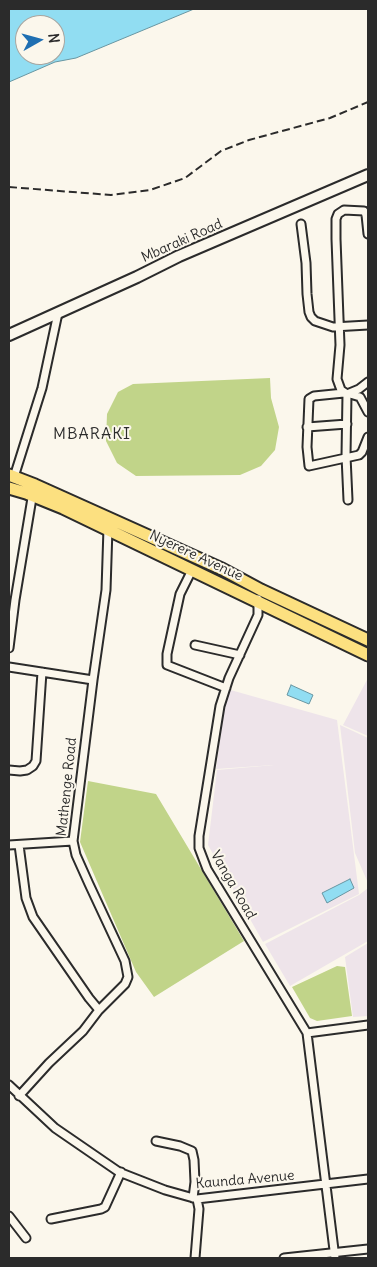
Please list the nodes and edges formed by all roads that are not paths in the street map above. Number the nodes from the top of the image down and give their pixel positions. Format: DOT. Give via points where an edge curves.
graph roads {
  1 [pos="368,175"];
  2 [pos="301,224"];
  3 [pos="368,234"];
  4 [pos="58,313"];
  5 [pos="368,326"];
  6 [pos="340,327"];
  7 [pos="9,335"];
  8 [pos="368,382"];
  9 [pos="347,394"];
  10 [pos="368,412"];
  11 [pos="347,424"];
  12 [pos="307,427"];
  13 [pos="368,437"];
  14 [pos="346,456"];
  15 [pos="11,476"];
  16 [pos="9,488"];
  17 [pos="34,490"];
  18 [pos="348,500"];
  19 [pos="108,518"];
  20 [pos="108,530"];
  21 [pos="123,537"];
  22 [pos="222,568"];
  23 [pos="192,570"];
  24 [pos="259,596"];
  25 [pos="276,597"];
  26 [pos="12,600"];
  27 [pos="270,608"];
  28 [pos="300,608"];
  29 [pos="258,615"];
  30 [pos="294,620"];
  31 [pos="368,640"];
  32 [pos="195,645"];
  33 [pos="9,648"];
  34 [pos="368,653"];
  35 [pos="240,655"];
  36 [pos="9,667"];
  37 [pos="42,672"];
  38 [pos="93,680"];
  39 [pos="226,688"];
  40 [pos="9,770"];
  41 [pos="73,841"];
  42 [pos="19,844"];
  43 [pos="9,845"];
  44 [pos="99,1010"];
  45 [pos="368,1025"];
  46 [pos="307,1033"];
  47 [pos="9,1085"];
  48 [pos="19,1096"];
  49 [pos="156,1141"];
  50 [pos="122,1172"];
  51 [pos="368,1179"];
  52 [pos="326,1184"];
  53 [pos="195,1199"];
  54 [pos="9,1216"];
  55 [pos="51,1219"];
  56 [pos="26,1238"];
  57 [pos="368,1249"];
  58 [pos="335,1255"];
  59 [pos="195,1258"];
  60 [pos="284,1258"];
  1 -- 4 [label="main road, Mbaraki Road" via="179,256"];
  2 -- 6 [label="street" via="309,312 315,321"];
  3 -- 6 [label="street" via="364,211 344,210 338,214"];
  4 -- 7 [label="main road, Mbaraki Road"];
  4 -- 15 [label="street" via="42,388"];
  5 -- 6 [label="street"];
  6 -- 9 [label="street" via="338,379 339,387"];
  8 -- 9 [label="street"];
  9 -- 10 [label="street" via="360,398"];
  9 -- 11 [label="street"];
  9 -- 12 [label="street" via="311,397"];
  11 -- 12 [label="street"];
  11 -- 14 [label="street"];
  12 -- 14 [label="street" via="309,466"];
  13 -- 14 [label="street" via="362,452"];
  14 -- 18 [label="street"];
  15 -- 17 [label="highway, Nyerere Avenue"];
  16 -- 17 [label="highway, Nyerere Avenue"];
  17 -- 19 [label="highway, Nyerere Avenue"];
  17 -- 20 [label="highway, Nyerere Avenue"];
  17 -- 26 [label="street"];
  19 -- 20 [label="street, Mathenge Road"];
  19 -- 22 [label="highway, Nyerere Avenue"];
  20 -- 21 [label="highway, Nyerere Avenue"];
  20 -- 38 [label="street, Mathenge Road" via="106,590"];
  21 -- 22 [label="highway"];
  21 -- 23 [label="highway, Nyerere Avenue"];
  22 -- 24 [label="highway, Nyerere Avenue"];
  23 -- 24 [label="highway, Nyerere Avenue"];
  23 -- 39 [label="street" via="180,594 167,665"];
  24 -- 25 [label="highway, Nyerere Avenue"];
  24 -- 27 [label="highway, Nyerere Avenue"];
  24 -- 29 [label="street, Vanga Road"];
  25 -- 27 [label="street"];
  25 -- 28 [label="highway, Nyerere Avenue"];
  26 -- 33 [label="street"];
  27 -- 29 [label="street"];
  27 -- 30 [label="highway, Nyerere Avenue"];
  28 -- 30 [label="highway"];
  28 -- 31 [label="highway, Nyerere Avenue"];
  29 -- 35 [label="street, Vanga Road"];
  30 -- 34 [label="highway, Nyerere Avenue"];
  32 -- 35 [label="street"];
  35 -- 39 [label="street, Vanga Road"];
  36 -- 37 [label="street"];
  37 -- 38 [label="street"];
  37 -- 40 [label="street" via="36,760 26,770"];
  38 -- 41 [label="street, Mathenge Road"];
  39 -- 46 [label="street, Vanga Road" via="220,706 198,836 202,858"];
  41 -- 42 [label="street"];
  41 -- 44 [label="street, Mathenge Road" via="88,884 127,966 125,984"];
  42 -- 43 [label="street"];
  42 -- 44 [label="street" via="26,898 33,918"];
  44 -- 48 [label="street, Mathenge Road" via="83,1031"];
  45 -- 46 [label="street"];
  46 -- 52 [label="street, Vanga Road"];
  47 -- 48 [label="street, Kaunda Avenue"];
  48 -- 50 [label="street, Kaunda Avenue" via="55,1128"];
  49 -- 53 [label="street" via="192,1151"];
  50 -- 53 [label="street, Kaunda Avenue"];
  50 -- 55 [label="street" via="106,1207"];
  51 -- 52 [label="street, Kaunda Avenue"];
  52 -- 53 [label="street, Kaunda Avenue"];
  52 -- 58 [label="street, Vanga Road"];
  53 -- 59 [label="street" via="199,1209"];
  54 -- 56 [label="street"];
  57 -- 58 [label="street"];
  58 -- 60 [label="street"];
}
